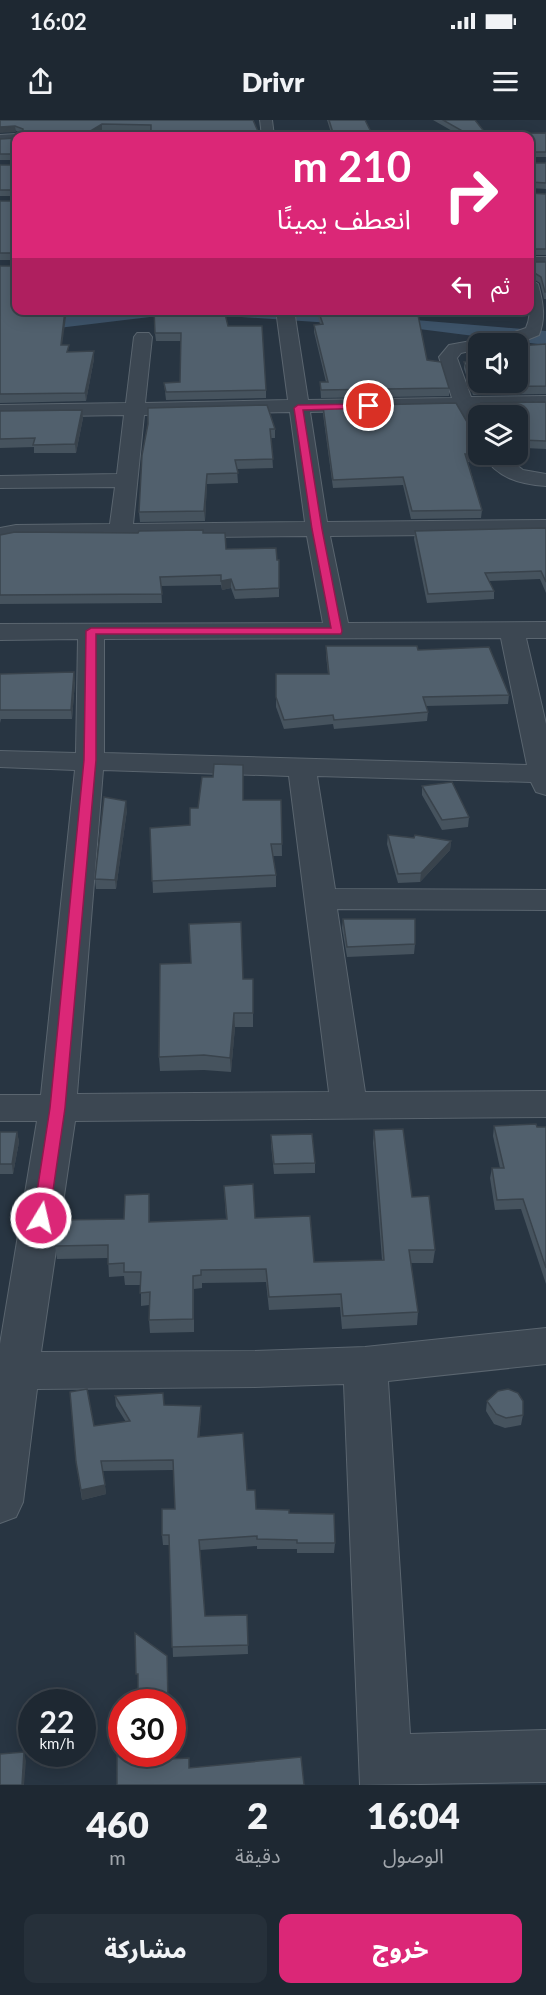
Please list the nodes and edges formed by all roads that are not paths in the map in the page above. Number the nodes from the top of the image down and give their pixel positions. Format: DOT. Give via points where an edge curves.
graph roads {
  1 [pos="534,299"];
  2 [pos="286,315"];
  3 [pos="528,333"];
  4 [pos="143,337"];
  5 [pos="468,346"];
  6 [pos="546,402"];
  7 [pos="464,404"];
  8 [pos="298,408"];
  9 [pos="135,410"];
  10 [pos="0,411"];
  11 [pos="468,411"];
  12 [pos="500,465"];
  13 [pos="126,480"];
  14 [pos="546,480"];
  15 [pos="0,482"];
  16 [pos="546,527"];
  17 [pos="317,529"];
  18 [pos="122,531"];
  19 [pos="0,535"];
  20 [pos="546,630"];
  21 [pos="91,631"];
  22 [pos="337,631"];
  23 [pos="512,631"];
  24 [pos="0,632"];
  25 [pos="0,759"];
  26 [pos="90,760"];
  27 [pos="302,769"];
  28 [pos="545,780"];
  29 [pos="320,899"];
  30 [pos="546,900"];
  31 [pos="546,1104"];
  32 [pos="349,1106"];
  33 [pos="0,1108"];
  34 [pos="58,1108"];
  35 [pos="546,1346"];
  36 [pos="365,1365"];
  37 [pos="9,1371"];
  38 [pos="0,1502"];
  39 [pos="546,1756"];
  40 [pos="386,1773"];
  1 -- 3 [label="street" via="539,318"];
  2 -- 8 [label="street"];
  4 -- 9 [label="street"];
  5 -- 7 [label="street" via="449,354"];
  6 -- 7 [label="street"];
  7 -- 8 [label="street"];
  7 -- 11 [label="street"];
  8 -- 9 [label="street"];
  8 -- 17 [label="street"];
  9 -- 10 [label="street"];
  9 -- 13 [label="street"];
  12 -- 14 [label="street" via="518,475"];
  13 -- 15 [label="street"];
  13 -- 18 [label="street"];
  16 -- 17 [label="street"];
  17 -- 18 [label="street"];
  17 -- 22 [label="street"];
  18 -- 19 [label="street"];
  20 -- 23 [label="street"];
  21 -- 22 [label="street"];
  21 -- 24 [label="street"];
  21 -- 26 [label="street"];
  22 -- 23 [label="street"];
  23 -- 28 [label="street"];
  25 -- 26 [label="street"];
  26 -- 27 [label="street"];
  26 -- 34 [label="street"];
  27 -- 28 [label="street"];
  27 -- 29 [label="street"];
  29 -- 30 [label="street"];
  29 -- 32 [label="street"];
  31 -- 32 [label="street"];
  32 -- 34 [label="street"];
  33 -- 34 [label="street"];
  34 -- 37 [label="street"];
  35 -- 36 [label="street"];
  36 -- 37 [label="street"];
  36 -- 40 [label="street"];
  37 -- 38 [label="street"];
  39 -- 40 [label="street"];
}
